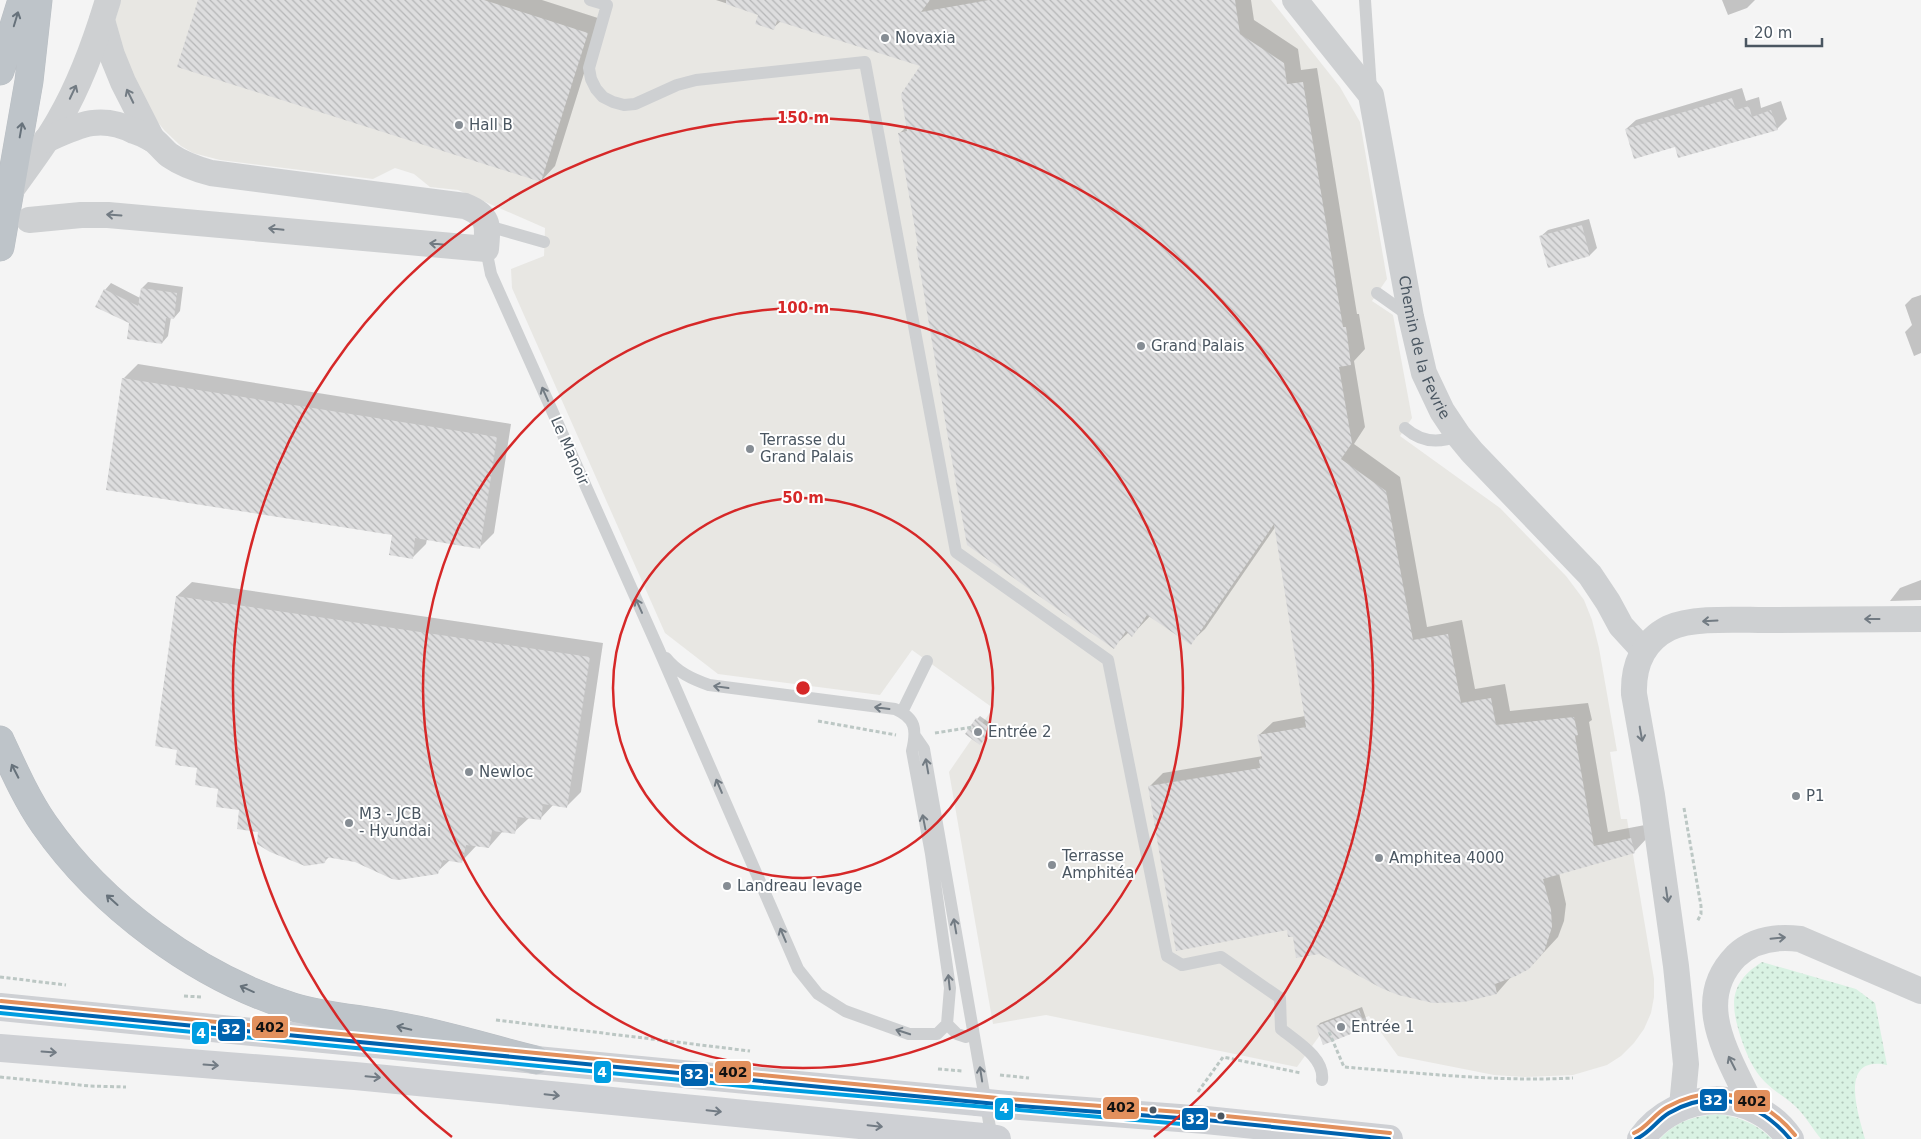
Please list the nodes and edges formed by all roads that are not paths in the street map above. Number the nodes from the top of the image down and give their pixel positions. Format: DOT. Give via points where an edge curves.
graph roads {
  1 [pos="22,0"];
  2 [pos="38,0"];
  3 [pos="590,0"];
  4 [pos="1296,0"];
  5 [pos="1365,0"];
  6 [pos="105,10"];
  7 [pos="0,71"];
  8 [pos="1371,95"];
  9 [pos="152,139"];
  10 [pos="46,140"];
  11 [pos="9,193"];
  12 [pos="29,220"];
  13 [pos="487,237"];
  14 [pos="544,242"];
  15 [pos="0,247"];
  16 [pos="1378,293"];
  17 [pos="1411,317"];
  18 [pos="1405,428"];
  19 [pos="1458,435"];
  20 [pos="1921,619"];
  21 [pos="659,650"];
  22 [pos="1644,650"];
  23 [pos="926,661"];
  24 [pos="902,712"];
  25 [pos="916,736"];
  26 [pos="0,740"];
  27 [pos="1921,991"];
  28 [pos="0,1007"];
  29 [pos="947,1024"];
  30 [pos="966,1037"];
  31 [pos="0,1048"];
  32 [pos="536,1060"];
  33 [pos="1322,1080"];
  34 [pos="1682,1106"];
  35 [pos="1752,1107"];
  36 [pos="991,1138"];
  37 [pos="1640,1138"];
  38 [pos="1389,1139"];
  39 [pos="1790,1139"];
  7 -- 1 [label="highway, one-way"];
  11 -- 2 [label="highway, one-way" via="29,81"];
  3 -- 33 [label="lane" via="607,5 589,68 591,79 603,97 624,105 635,104 677,84 696,80 866,62 956,552 1108,660 1166,956 1182,966 1221,957 1280,998 1281,1029 1317,1061"];
  4 -- 8 [label="street, Chemin de la Fevrie"];
  5 -- 8 [label="lane"];
  9 -- 6 [label="street, one-way" via="116,64"];
  10 -- 6 [label="street, one-way" via="74,89"];
  8 -- 17 [label="street, Chemin de la Fevrie"];
  9 -- 10 [label="street" via="120,125 98,122 74,127"];
  9 -- 13 [label="street" via="168,154 195,169 452,204 473,210 481,215"];
  10 -- 11 [label="street"];
  11 -- 15 [label="highway"];
  13 -- 12 [label="street, one-way" via="108,215 81,214"];
  13 -- 14 [label="lane"];
  21 -- 13 [label="lane, Le Manoir, one-way" via="491,274"];
  16 -- 17 [label="lane"];
  17 -- 19 [label="street, Chemin de la Fevrie" via="1424,373"];
  18 -- 19 [label="lane" via="1428,441 1449,440"];
  19 -- 22 [label="street, Chemin de la Fevrie" via="1590,575 1621,626"];
  20 -- 22 [label="street, one-way" via="1683,623 1658,635"];
  24 -- 21 [label="lane, one-way" via="709,685 681,673"];
  29 -- 21 [label="lane, Le Manoir, one-way" via="937,1034 909,1034 845,1011 818,994 798,969"];
  22 -- 34 [label="street, one-way" via="1636,669 1634,694 1674,949 1686,1064"];
  23 -- 24 [label="lane"];
  24 -- 25 [label="lane" via="912,723"];
  29 -- 25 [label="lane, one-way" via="950,988 912,751"];
  36 -- 25 [label="lane, one-way" via="924,750"];
  32 -- 26 [label="highway, one-way" via="397,1026 293,1007 246,989 197,963 134,918 76,864 43,823"];
  35 -- 27 [label="street, one-way" via="1720,1036 1714,1006 1721,976 1740,952 1769,939 1800,939"];
  28 -- 32 [label="main road"];
  29 -- 30 [label="lane" via="957,1034"];
  31 -- 36 [label="main road, one-way" via="355,1076"];
  32 -- 38 [label="main road, bridge"];
  34 -- 35 [label="main road" via="1718,1100"];
  34 -- 37 [label="main road" via="1660,1118"];
  35 -- 39 [label="main road" via="1772,1119"];
}
